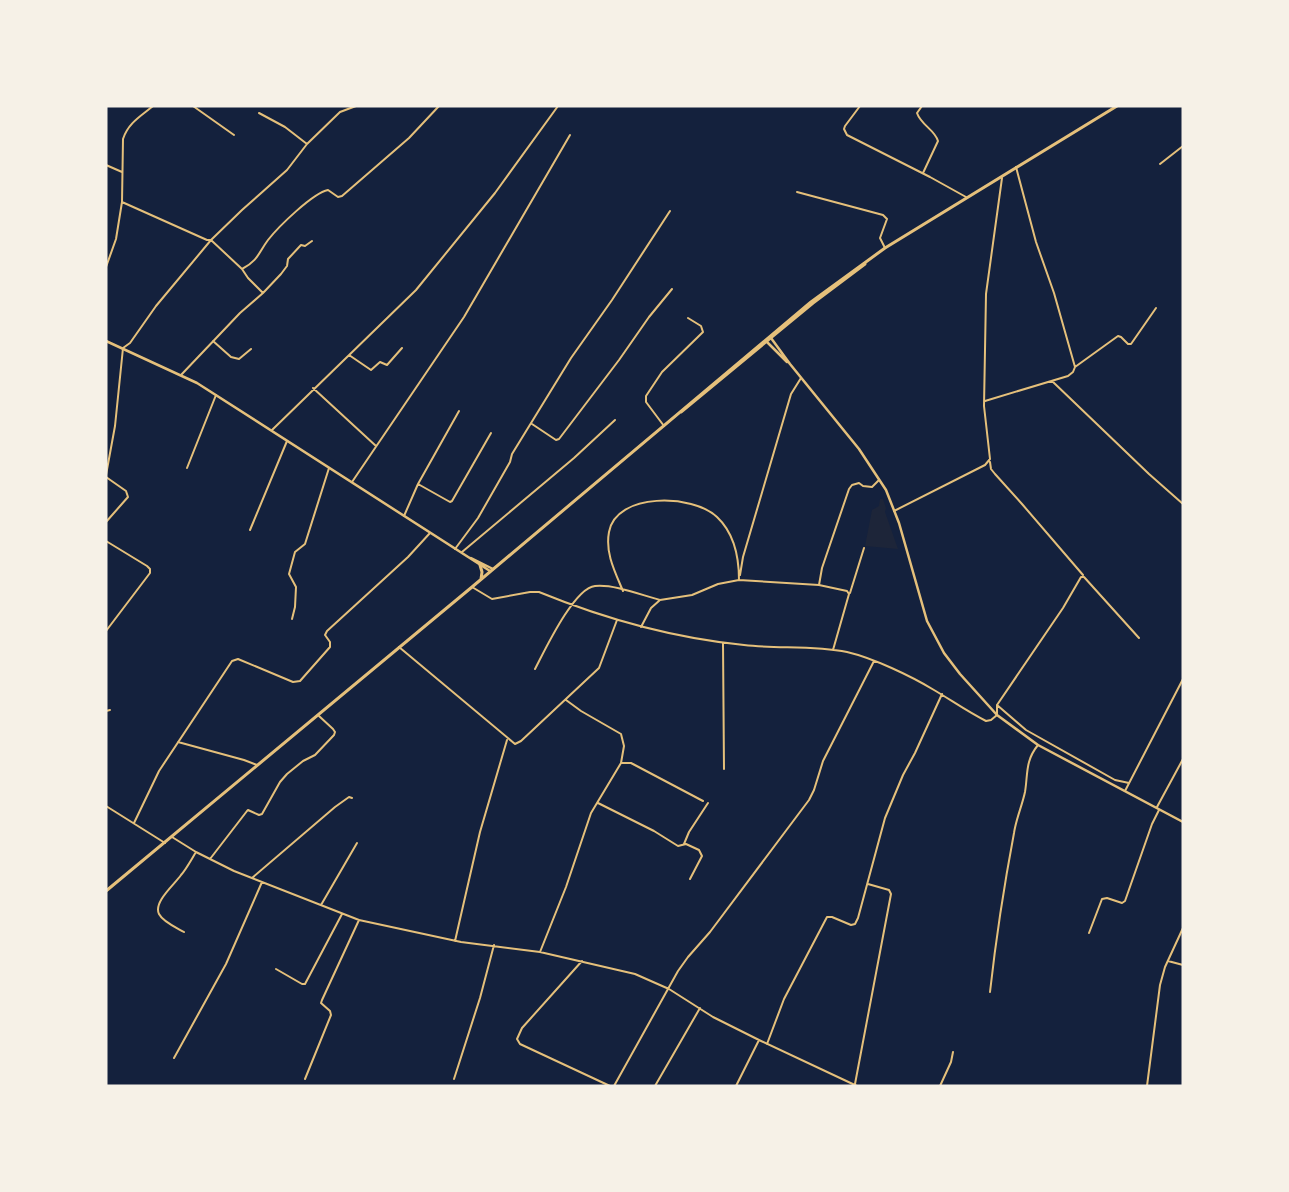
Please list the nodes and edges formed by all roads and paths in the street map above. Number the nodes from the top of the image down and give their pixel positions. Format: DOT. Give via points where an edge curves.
graph roads {
  1 [pos="153,106"];
  2 [pos="193,106"];
  3 [pos="344,106"];
  4 [pos="356,106"];
  5 [pos="439,106"];
  6 [pos="558,106"];
  7 [pos="860,106"];
  8 [pos="922,106"];
  9 [pos="1117,106"];
  10 [pos="340,112"];
  11 [pos="259,114"];
  12 [pos="234,134"];
  13 [pos="570,135"];
  14 [pos="307,144"];
  15 [pos="1183,146"];
  16 [pos="1160,164"];
  17 [pos="106,165"];
  18 [pos="1016,167"];
  19 [pos="122,172"];
  20 [pos="923,173"];
  21 [pos="1002,175"];
  22 [pos="797,192"];
  23 [pos="966,197"];
  24 [pos="122,202"];
  25 [pos="670,211"];
  26 [pos="211,240"];
  27 [pos="312,241"];
  28 [pos="885,248"];
  29 [pos="106,267"];
  30 [pos="242,269"];
  31 [pos="672,289"];
  32 [pos="263,293"];
  33 [pos="1156,308"];
  34 [pos="688,318"];
  35 [pos="771,337"];
  36 [pos="106,341"];
  37 [pos="213,341"];
  38 [pos="766,341"];
  39 [pos="123,348"];
  40 [pos="251,348"];
  41 [pos="402,348"];
  42 [pos="349,355"];
  43 [pos="790,364"];
  44 [pos="1075,367"];
  45 [pos="181,375"];
  46 [pos="801,378"];
  47 [pos="1052,381"];
  48 [pos="313,388"];
  49 [pos="216,394"];
  50 [pos="985,401"];
  51 [pos="460,411"];
  52 [pos="615,420"];
  53 [pos="532,424"];
  54 [pos="664,426"];
  55 [pos="272,430"];
  56 [pos="491,432"];
  57 [pos="287,441"];
  58 [pos="376,446"];
  59 [pos="990,459"];
  60 [pos="187,468"];
  61 [pos="329,468"];
  62 [pos="106,476"];
  63 [pos="880,480"];
  64 [pos="352,482"];
  65 [pos="418,484"];
  66 [pos="1183,504"];
  67 [pos="894,511"];
  68 [pos="404,516"];
  69 [pos="106,522"];
  70 [pos="250,530"];
  71 [pos="430,533"];
  72 [pos="106,541"];
  73 [pos="864,548"];
  74 [pos="455,549"];
  75 [pos="462,552"];
  76 [pos="468,556"];
  77 [pos="480,565"];
  78 [pos="491,570"];
  79 [pos="1084,577"];
  80 [pos="481,579"];
  81 [pos="739,580"];
  82 [pos="819,584"];
  83 [pos="472,587"];
  84 [pos="623,591"];
  85 [pos="849,594"];
  86 [pos="660,600"];
  87 [pos="571,605"];
  88 [pos="292,619"];
  89 [pos="617,620"];
  90 [pos="641,627"];
  91 [pos="106,631"];
  92 [pos="1140,638"];
  93 [pos="723,643"];
  94 [pos="399,647"];
  95 [pos="833,650"];
  96 [pos="874,662"];
  97 [pos="535,669"];
  98 [pos="1183,679"];
  99 [pos="942,694"];
  100 [pos="566,700"];
  101 [pos="997,705"];
  102 [pos="110,710"];
  103 [pos="106,712"];
  104 [pos="318,715"];
  105 [pos="997,715"];
  106 [pos="507,739"];
  107 [pos="178,742"];
  108 [pos="1038,746"];
  109 [pos="1183,759"];
  110 [pos="621,764"];
  111 [pos="258,766"];
  112 [pos="1093,766"];
  113 [pos="724,768"];
  114 [pos="1090,772"];
  115 [pos="1129,783"];
  116 [pos="1125,791"];
  117 [pos="352,798"];
  118 [pos="702,801"];
  119 [pos="597,802"];
  120 [pos="708,803"];
  121 [pos="106,806"];
  122 [pos="1158,809"];
  123 [pos="1183,822"];
  124 [pos="134,823"];
  125 [pos="172,837"];
  126 [pos="165,842"];
  127 [pos="357,843"];
  128 [pos="684,844"];
  129 [pos="196,852"];
  130 [pos="210,859"];
  131 [pos="252,878"];
  132 [pos="690,879"];
  133 [pos="262,882"];
  134 [pos="868,884"];
  135 [pos="106,891"];
  136 [pos="321,905"];
  137 [pos="342,914"];
  138 [pos="359,920"];
  139 [pos="1183,928"];
  140 [pos="184,932"];
  141 [pos="1089,933"];
  142 [pos="455,941"];
  143 [pos="494,945"];
  144 [pos="540,952"];
  145 [pos="582,960"];
  146 [pos="1168,961"];
  147 [pos="1183,965"];
  148 [pos="276,969"];
  149 [pos="669,989"];
  150 [pos="990,992"];
  151 [pos="700,1008"];
  152 [pos="759,1040"];
  153 [pos="767,1044"];
  154 [pos="953,1052"];
  155 [pos="174,1058"];
  156 [pos="305,1079"];
  157 [pos="454,1079"];
  158 [pos="856,1085"];
  159 [pos="612,1086"];
  160 [pos="655,1086"];
  161 [pos="736,1086"];
  162 [pos="940,1086"];
  163 [pos="1146,1086"];
  1 -- 19 [label="street" via="126,132"];
  2 -- 12 [label="street"];
  3 -- 10 [label="street"];
  4 -- 10 [label="street"];
  5 -- 30 [label="street" via="409,138 342,196 328,190 318,194 274,234 258,257"];
  6 -- 42 [label="street" via="495,193 416,290"];
  7 -- 20 [label="street" via="845,126 847,135"];
  8 -- 20 [label="street" via="917,113 919,119 938,138 938,145"];
  9 -- 18 [label="highway"];
  10 -- 14 [label="street"];
  11 -- 14 [label="street" via="285,127"];
  13 -- 58 [label="street" via="464,317"];
  14 -- 26 [label="street" via="287,170"];
  15 -- 16 [label="street"];
  17 -- 19 [label="street"];
  18 -- 21 [label="highway"];
  18 -- 44 [label="street"];
  19 -- 24 [label="street"];
  20 -- 23 [label="street"];
  21 -- 23 [label="highway"];
  21 -- 50 [label="street" via="986,294"];
  22 -- 28 [label="street" via="883,215 887,219 880,238"];
  23 -- 28 [label="highway"];
  24 -- 26 [label="street"];
  24 -- 29 [label="street" via="116,239"];
  25 -- 53 [label="street" via="571,358"];
  26 -- 30 [label="street"];
  26 -- 39 [label="street"];
  27 -- 32 [label="street" via="301,245 292,254 282,274"];
  28 -- 35 [label="highway" via="835,283"];
  30 -- 32 [label="street"];
  31 -- 53 [label="street" via="559,439"];
  32 -- 37 [label="street"];
  33 -- 44 [label="street" via="1131,344 1118,336"];
  34 -- 54 [label="street" via="701,326 703,332 662,372 646,396 646,402"];
  35 -- 38 [label="highway"];
  35 -- 43 [label="main road"];
  36 -- 39 [label="main road"];
  37 -- 40 [label="street" via="231,357 239,359"];
  37 -- 45 [label="street"];
  38 -- 43 [label="main road"];
  38 -- 54 [label="highway"];
  39 -- 45 [label="main road"];
  39 -- 62 [label="street"];
  41 -- 42 [label="street" via="387,365 380,362 372,370"];
  42 -- 48 [label="street"];
  43 -- 46 [label="main road"];
  44 -- 47 [label="street" via="1071,374"];
  45 -- 49 [label="main road"];
  46 -- 63 [label="main road"];
  46 -- 81 [label="street" via="780,429"];
  47 -- 50 [label="street"];
  47 -- 66 [label="street"];
  48 -- 55 [label="street"];
  48 -- 58 [label="street"];
  49 -- 55 [label="main road"];
  49 -- 60 [label="street"];
  50 -- 59 [label="street"];
  51 -- 65 [label="street"];
  52 -- 75 [label="street"];
  53 -- 74 [label="street" via="512,454 483,510"];
  54 -- 78 [label="highway"];
  55 -- 57 [label="main road"];
  56 -- 65 [label="street" via="452,501"];
  57 -- 61 [label="main road"];
  57 -- 70 [label="street"];
  58 -- 64 [label="street"];
  59 -- 67 [label="street" via="985,465"];
  59 -- 79 [label="street" via="994,474"];
  61 -- 64 [label="main road"];
  61 -- 88 [label="street" via="305,544 294,555 289,574 296,587"];
  62 -- 69 [label="street" via="128,497"];
  63 -- 67 [label="main road"];
  63 -- 82 [label="street" via="872,487 858,483 849,489"];
  64 -- 68 [label="main road"];
  65 -- 68 [label="street"];
  67 -- 105 [label="main road" via="932,633 960,674"];
  68 -- 71 [label="main road"];
  71 -- 74 [label="main road"];
  71 -- 107 [label="street" via="327,632 325,636 330,647 303,679 293,682 234,659"];
  72 -- 91 [label="street" via="150,569"];
  73 -- 85 [label="street"];
  74 -- 75 [label="main road"];
  75 -- 76 [label="main road"];
  76 -- 77 [label="main road"];
  76 -- 78 [label="main road"];
  77 -- 78 [label="main road"];
  77 -- 80 [label="highway"];
  78 -- 80 [label="highway"];
  79 -- 92 [label="street"];
  79 -- 101 [label="street"];
  80 -- 83 [label="highway"];
  81 -- 82 [label="street"];
  81 -- 84 [label="street" via="737,554 717,517 694,505 652,500 624,510 608,533 610,560"];
  81 -- 86 [label="street" via="718,584 692,595"];
  82 -- 85 [label="street"];
  83 -- 87 [label="street" via="492,599 539,592"];
  83 -- 94 [label="highway"];
  84 -- 86 [label="street"];
  84 -- 87 [label="street" via="590,587"];
  85 -- 95 [label="street"];
  86 -- 90 [label="street" via="651,608"];
  87 -- 89 [label="street"];
  87 -- 97 [label="street"];
  89 -- 90 [label="street"];
  89 -- 100 [label="street" via="599,668"];
  90 -- 93 [label="street"];
  93 -- 95 [label="street"];
  93 -- 113 [label="street"];
  94 -- 104 [label="highway"];
  94 -- 106 [label="street"];
  95 -- 96 [label="street"];
  96 -- 99 [label="street"];
  96 -- 149 [label="street" via="823,761 809,800 688,957"];
  98 -- 115 [label="street"];
  99 -- 105 [label="street" via="986,721"];
  99 -- 134 [label="street" via="885,818"];
  100 -- 106 [label="street" via="518,743"];
  100 -- 110 [label="street" via="621,734 624,746"];
  101 -- 105 [label="street"];
  101 -- 112 [label="street" via="1026,730"];
  102 -- 103 [label="street"];
  104 -- 111 [label="highway"];
  104 -- 130 [label="street" via="333,729 334,735 315,755 287,774 262,814 246,811"];
  105 -- 108 [label="main road"];
  106 -- 142 [label="street" via="480,832"];
  107 -- 111 [label="street"];
  107 -- 124 [label="street" via="159,771"];
  108 -- 114 [label="main road"];
  108 -- 150 [label="street" via="1028,761 1014,832 997,928"];
  109 -- 122 [label="street"];
  110 -- 118 [label="street" via="631,763"];
  110 -- 119 [label="street"];
  111 -- 125 [label="highway"];
  112 -- 114 [label="street"];
  112 -- 115 [label="street" via="1115,780"];
  114 -- 116 [label="main road"];
  115 -- 116 [label="street"];
  116 -- 122 [label="main road"];
  117 -- 131 [label="street" via="334,807"];
  119 -- 128 [label="street" via="678,846"];
  119 -- 144 [label="street"];
  120 -- 128 [label="street"];
  121 -- 124 [label="street"];
  122 -- 123 [label="main road"];
  122 -- 141 [label="street" via="1124,902 1102,898"];
  124 -- 126 [label="street"];
  125 -- 126 [label="highway"];
  125 -- 129 [label="street"];
  126 -- 135 [label="highway"];
  127 -- 136 [label="street"];
  128 -- 132 [label="street" via="700,850 702,854"];
  129 -- 130 [label="street"];
  129 -- 140 [label="street" via="158,908 162,918"];
  130 -- 131 [label="street"];
  131 -- 133 [label="street"];
  133 -- 136 [label="street"];
  133 -- 155 [label="street" via="226,964"];
  134 -- 153 [label="street" via="855,924 851,926 827,917 784,999"];
  134 -- 158 [label="street" via="889,890 891,894"];
  136 -- 137 [label="street"];
  137 -- 138 [label="street"];
  137 -- 148 [label="street" via="305,984"];
  138 -- 142 [label="street"];
  138 -- 156 [label="street" via="322,1000 331,1015"];
  139 -- 146 [label="street"];
  142 -- 143 [label="street"];
  143 -- 144 [label="street"];
  143 -- 157 [label="street"];
  144 -- 145 [label="street"];
  145 -- 149 [label="street" via="635,974"];
  145 -- 159 [label="street" via="522,1028 518,1041"];
  146 -- 147 [label="street"];
  146 -- 163 [label="street" via="1160,985"];
  149 -- 151 [label="street"];
  149 -- 159 [label="street"];
  151 -- 152 [label="street"];
  151 -- 160 [label="street"];
  152 -- 153 [label="street"];
  152 -- 161 [label="street"];
  153 -- 158 [label="street"];
  154 -- 162 [label="street"];
}
